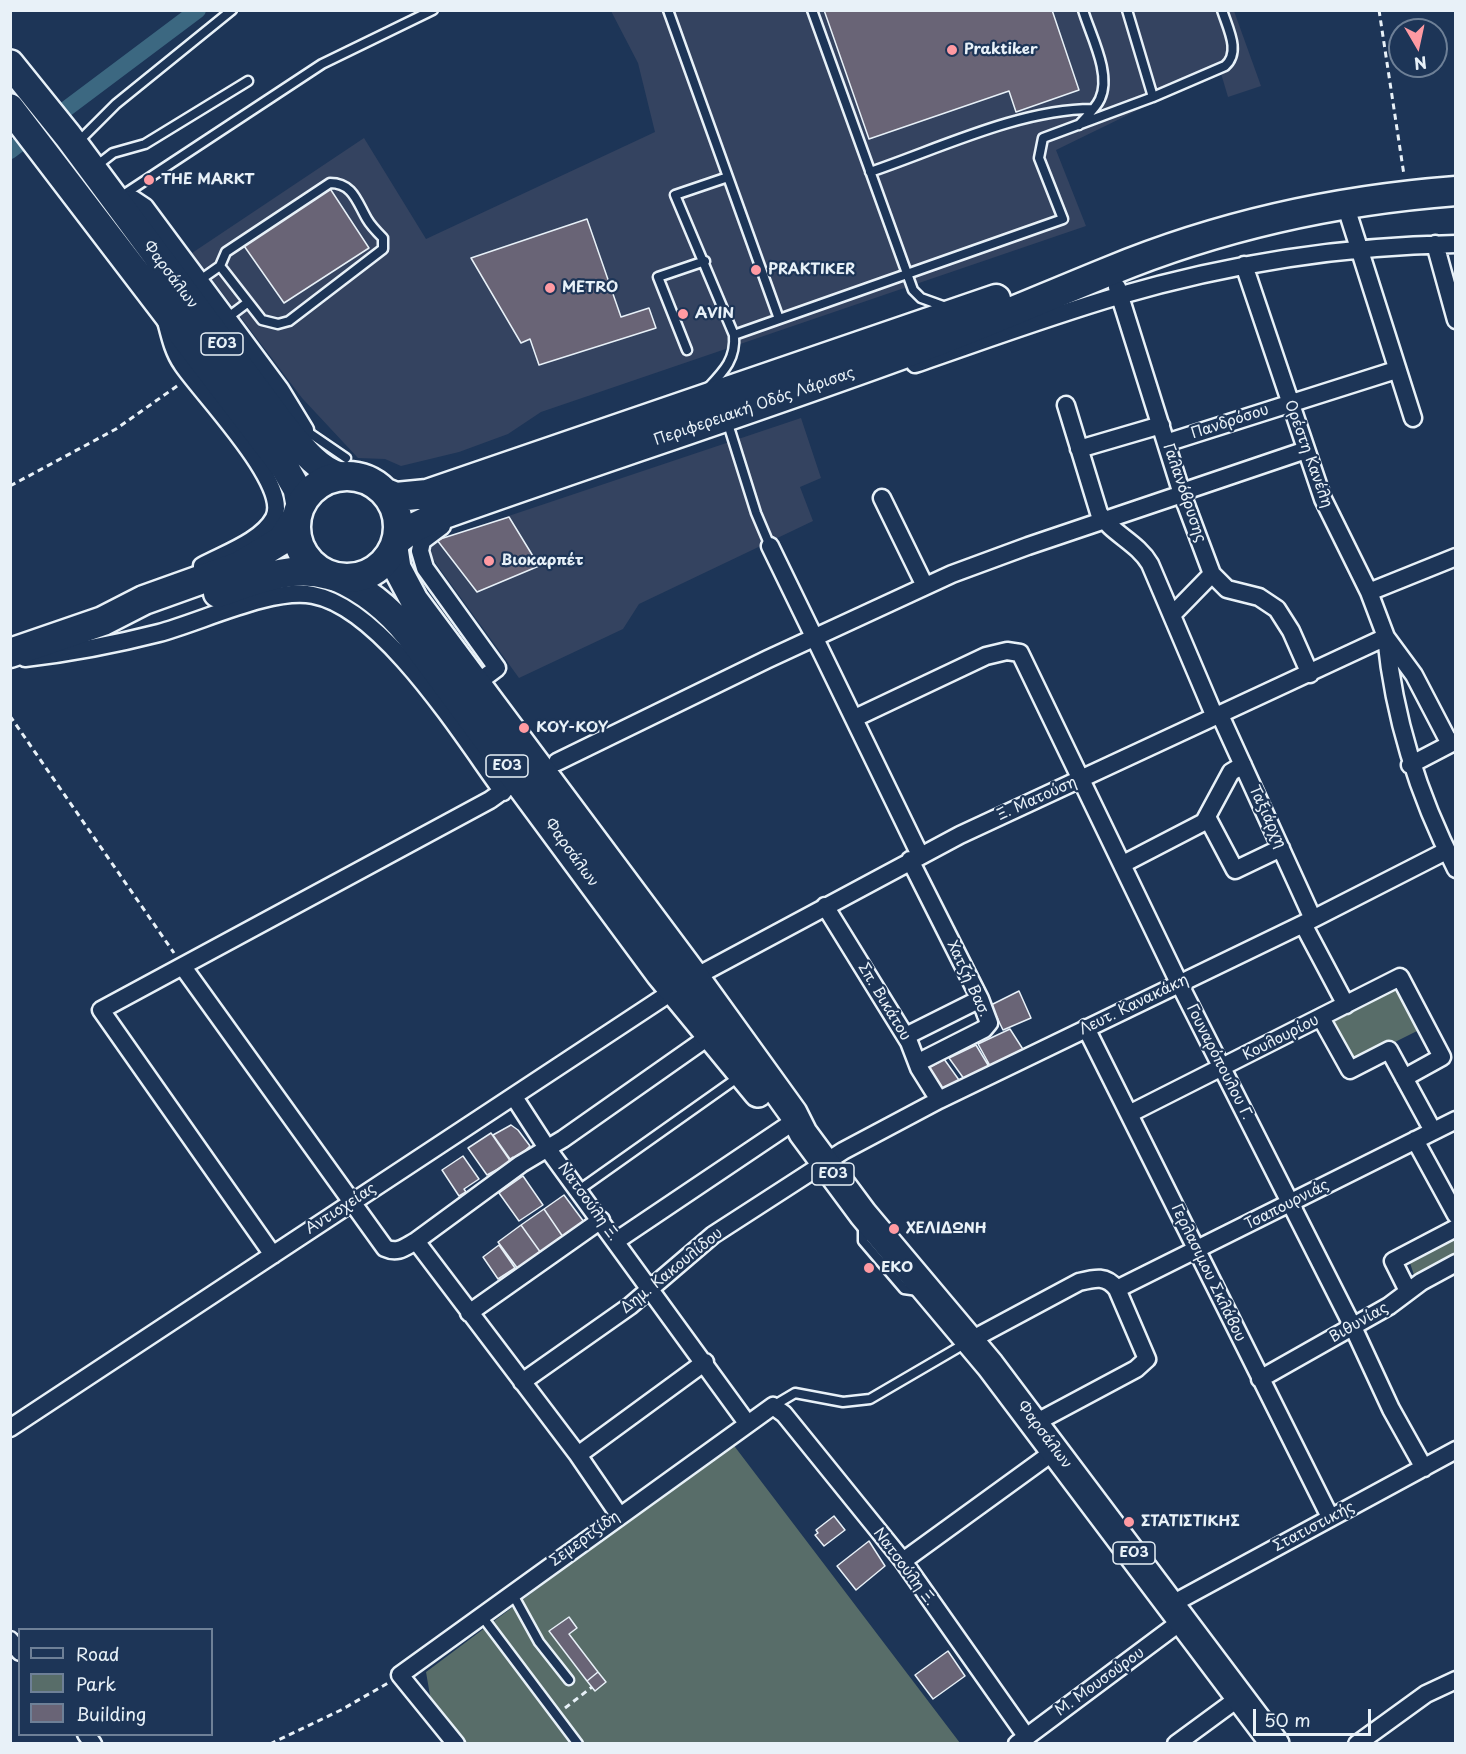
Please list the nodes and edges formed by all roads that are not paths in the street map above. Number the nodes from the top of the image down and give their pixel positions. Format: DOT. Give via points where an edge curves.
graph roads {
  1 [pos="232,10"];
  2 [pos="433,10"];
  3 [pos="668,10"];
  4 [pos="812,10"];
  5 [pos="1083,10"];
  6 [pos="1127,10"];
  7 [pos="1222,10"];
  8 [pos="10,64"];
  9 [pos="248,81"];
  10 [pos="1153,97"];
  11 [pos="1092,109"];
  12 [pos="16,115"];
  13 [pos="1079,125"];
  14 [pos="71,141"];
  15 [pos="92,169"];
  16 [pos="870,172"];
  17 [pos="728,177"];
  18 [pos="1455,191"];
  19 [pos="115,200"];
  20 [pos="1346,204"];
  21 [pos="1435,244"];
  22 [pos="1455,244"];
  23 [pos="1359,248"];
  24 [pos="705,261"];
  25 [pos="220,266"];
  26 [pos="1244,266"];
  27 [pos="907,274"];
  28 [pos="200,280"];
  29 [pos="1115,283"];
  30 [pos="161,303"];
  31 [pos="247,303"];
  32 [pos="973,307"];
  33 [pos="227,318"];
  34 [pos="779,319"];
  35 [pos="1455,320"];
  36 [pos="734,335"];
  37 [pos="687,350"];
  38 [pos="1396,370"];
  39 [pos="1289,403"];
  40 [pos="691,404"];
  41 [pos="1066,405"];
  42 [pos="1413,418"];
  43 [pos="1161,425"];
  44 [pos="729,427"];
  45 [pos="300,434"];
  46 [pos="1166,443"];
  47 [pos="1079,449"];
  48 [pos="1306,450"];
  49 [pos="343,467"];
  50 [pos="386,493"];
  51 [pos="1182,493"];
  52 [pos="882,498"];
  53 [pos="477,507"];
  54 [pos="298,511"];
  55 [pos="1103,520"];
  56 [pos="395,544"];
  57 [pos="770,546"];
  58 [pos="1455,556"];
  59 [pos="202,574"];
  60 [pos="1212,574"];
  61 [pos="332,576"];
  62 [pos="925,586"];
  63 [pos="1369,592"];
  64 [pos="1172,615"];
  65 [pos="103,621"];
  66 [pos="1386,637"];
  67 [pos="815,638"];
  68 [pos="10,653"];
  69 [pos="10,659"];
  70 [pos="1310,674"];
  71 [pos="487,676"];
  72 [pos="1217,716"];
  73 [pos="855,718"];
  74 [pos="1453,742"];
  75 [pos="557,762"];
  76 [pos="1243,765"];
  77 [pos="1410,765"];
  78 [pos="1082,779"];
  79 [pos="511,786"];
  80 [pos="1207,817"];
  81 [pos="1281,848"];
  82 [pos="1446,850"];
  83 [pos="915,857"];
  84 [pos="1123,864"];
  85 [pos="1455,868"];
  86 [pos="825,906"];
  87 [pos="1308,921"];
  88 [pos="183,967"];
  89 [pos="695,977"];
  90 [pos="1179,982"];
  91 [pos="673,991"];
  92 [pos="980,999"];
  93 [pos="1346,1005"];
  94 [pos="1321,1018"];
  95 [pos="1086,1029"];
  96 [pos="711,1035"];
  97 [pos="906,1036"];
  98 [pos="917,1063"];
  99 [pos="1222,1068"];
  100 [pos="742,1074"];
  101 [pos="1404,1078"];
  102 [pos="514,1097"];
  103 [pos="939,1100"];
  104 [pos="1129,1114"];
  105 [pos="1455,1120"];
  106 [pos="795,1130"];
  107 [pos="1433,1131"];
  108 [pos="1414,1140"];
  109 [pos="547,1148"];
  110 [pos="824,1162"];
  111 [pos="579,1190"];
  112 [pos="352,1202"];
  113 [pos="1291,1203"];
  114 [pos="1455,1215"];
  115 [pos="601,1220"];
  116 [pos="1455,1228"];
  117 [pos="416,1240"];
  118 [pos="616,1241"];
  119 [pos="1198,1250"];
  120 [pos="273,1255"];
  121 [pos="1455,1263"];
  122 [pos="651,1288"];
  123 [pos="1117,1289"];
  124 [pos="1408,1291"];
  125 [pos="469,1312"];
  126 [pos="1353,1327"];
  127 [pos="969,1341"];
  128 [pos="705,1362"];
  129 [pos="1260,1379"];
  130 [pos="522,1382"];
  131 [pos="773,1406"];
  132 [pos="747,1423"];
  133 [pos="1035,1423"];
  134 [pos="10,1428"];
  135 [pos="1056,1450"];
  136 [pos="1455,1450"];
  137 [pos="578,1455"];
  138 [pos="1424,1468"];
  139 [pos="619,1515"];
  140 [pos="1330,1517"];
  141 [pos="903,1561"];
  142 [pos="511,1593"];
  143 [pos="1178,1612"];
  144 [pos="481,1615"];
  145 [pos="569,1680"];
  146 [pos="1455,1680"];
  147 [pos="1240,1697"];
  148 [pos="1021,1740"];
  149 [pos="1366,1740"];
  150 [pos="456,1743"];
  151 [pos="578,1743"];
  152 [pos="1176,1743"];
  153 [pos="1275,1743"];
  1 -- 14 [label="lane"];
  2 -- 19 [label="lane" via="322,64"];
  3 -- 17 [label="lane"];
  4 -- 16 [label="lane"];
  5 -- 11 [label="lane" via="1102,71 1100,98"];
  6 -- 10 [label="lane"];
  7 -- 10 [label="lane" via="1234,52 1231,60"];
  8 -- 14 [label="main road, Φαρσάλων / ΕΟ3"];
  9 -- 15 [label="lane" via="150,141 113,153"];
  10 -- 13 [label="lane"];
  11 -- 13 [label="lane"];
  11 -- 16 [label="lane" via="1054,111 1026,118"];
  12 -- 30 [label="main road, Φαρσάλων / ΕΟ3"];
  13 -- 27 [label="lane" via="1043,138 1040,147 1039,158 1063,219"];
  14 -- 15 [label="main road, Φαρσάλων / ΕΟ3"];
  15 -- 19 [label="main road, Φαρσάλων / ΕΟ3"];
  16 -- 27 [label="lane"];
  17 -- 24 [label="lane" via="675,195"];
  17 -- 34 [label="lane"];
  18 -- 20 [label="highway, Περιφερειακή Οδός Λάρισας"];
  19 -- 28 [label="street" via="133,199 145,207"];
  19 -- 45 [label="main road, Φαρσάλων / ΕΟ3"];
  20 -- 23 [label="street"];
  20 -- 29 [label="highway, Περιφερειακή Οδός Λάρισας" via="1234,230"];
  21 -- 22 [label="street"];
  21 -- 23 [label="street"];
  21 -- 35 [label="street"];
  23 -- 26 [label="street"];
  23 -- 38 [label="street"];
  24 -- 36 [label="lane"];
  24 -- 37 [label="lane" via="658,278"];
  25 -- 28 [label="lane"];
  25 -- 31 [label="lane"];
  25 -- 31 [label="lane" via="226,252 330,183 338,183 352,192 383,238 383,249 289,321 262,321"];
  26 -- 29 [label="street"];
  26 -- 39 [label="street, Ορέστη Κανέλη"];
  27 -- 32 [label="lane" via="914,290 933,304"];
  27 -- 34 [label="lane"];
  28 -- 33 [label="street"];
  29 -- 32 [label="highway, Περιφερειακή Οδός Λάρισας" via="1028,289"];
  29 -- 43 [label="street, Γαλανόβρυσης"];
  29 -- 44 [label="street"];
  29 -- 53 [label="highway, Περιφερειακή Οδός Λάρισας" via="926,346"];
  30 -- 54 [label="main road, Φαρσάλων / ΕΟ3" via="285,468 297,489"];
  30 -- 59 [label="street" via="177,357 259,467 276,504 273,519 262,532"];
  31 -- 33 [label="lane"];
  32 -- 40 [label="highway, Περιφερειακή Οδός Λάρισας"];
  33 -- 45 [label="street" via="280,389"];
  34 -- 36 [label="lane"];
  36 -- 40 [label="lane" via="732,360"];
  38 -- 39 [label="street, Πανδρόσου"];
  38 -- 42 [label="street"];
  39 -- 46 [label="street, Πανδρόσου"];
  39 -- 48 [label="street, Ορέστη Κανέλη"];
  40 -- 50 [label="highway, Περιφερειακή Οδός Λάρισας" via="427,494 396,497"];
  41 -- 47 [label="street"];
  43 -- 46 [label="street, Γαλανόβρυσης"];
  43 -- 47 [label="street"];
  44 -- 53 [label="street"];
  44 -- 57 [label="lane"];
  45 -- 49 [label="main road, Φαρσάλων / ΕΟ3" via="324,468"];
  46 -- 51 [label="street, Γαλανόβρυσης"];
  47 -- 55 [label="street"];
  48 -- 51 [label="street"];
  48 -- 63 [label="street, Ορέστη Κανέλη" via="1327,507"];
  49 -- 50 [label="highway, ΕΟ3"];
  49 -- 54 [label="highway" via="316,485"];
  50 -- 56 [label="highway, ΕΟ3" via="398,519"];
  51 -- 55 [label="street"];
  51 -- 60 [label="street, Γαλανόβρυσης"];
  52 -- 62 [label="street"];
  53 -- 56 [label="highway, Περιφερειακή Οδός Λάρισας" via="423,522"];
  53 -- 71 [label="street" via="439,527 422,541 420,551 425,568"];
  54 -- 59 [label="highway" via="282,540 266,551 239,566"];
  54 -- 61 [label="highway, ΕΟ3" via="297,538 302,552 310,563"];
  55 -- 62 [label="street"];
  55 -- 64 [label="street, Ταξιάρχη" via="1144,555"];
  56 -- 61 [label="highway" via="380,566 367,574 352,578"];
  56 -- 71 [label="main road, Φαρσάλων / ΕΟ3" via="397,568 408,590"];
  57 -- 67 [label="street, Χατζή Βασ."];
  58 -- 63 [label="street"];
  59 -- 65 [label="highway"];
  60 -- 64 [label="street"];
  60 -- 70 [label="street" via="1227,589 1259,597 1277,609"];
  61 -- 65 [label="highway" via="309,571 282,573 147,616"];
  61 -- 79 [label="main road, Φαρσάλων / ΕΟ3" via="365,592 395,617"];
  62 -- 67 [label="street"];
  63 -- 66 [label="street, Ορέστη Κανέλη"];
  64 -- 72 [label="street, Ταξιάρχη"];
  65 -- 68 [label="highway"];
  66 -- 70 [label="street, Ξ. Ματούση"];
  66 -- 74 [label="street, Ορέστη Κανέλη" via="1414,675"];
  66 -- 77 [label="street, Ορέστη Κανέλη" via="1392,693"];
  67 -- 73 [label="street, Χατζή Βασ."];
  67 -- 75 [label="street"];
  69 -- 79 [label="street" via="158,633 282,596 313,595 342,606 380,635"];
  70 -- 72 [label="street, Ξ. Ματούση"];
  71 -- 89 [label="main road, Φαρσάλων / ΕΟ3"];
  72 -- 76 [label="street, Ταξιάρχη"];
  72 -- 78 [label="street, Ξ. Ματούση"];
  73 -- 78 [label="street, Γουναρόπουλου Γ." via="986,656 1007,651 1020,653"];
  73 -- 83 [label="street, Χατζή Βασ."];
  74 -- 77 [label="street"];
  76 -- 80 [label="street" via="1231,772"];
  76 -- 81 [label="street, Ταξιάρχη"];
  77 -- 82 [label="street, Ορέστη Κανέλη"];
  78 -- 83 [label="street, Ξ. Ματούση"];
  78 -- 84 [label="street, Γουναρόπουλου Γ."];
  79 -- 88 [label="street"];
  79 -- 91 [label="main road, Φαρσάλων / ΕΟ3"];
  80 -- 81 [label="street" via="1235,870"];
  80 -- 84 [label="street" via="1200,825"];
  81 -- 87 [label="street, Ταξιάρχη"];
  82 -- 85 [label="street, Ορέστη Κανέλη"];
  82 -- 87 [label="street, Λευτ. Κανακάκη"];
  83 -- 86 [label="street, Ξ. Ματούση"];
  83 -- 92 [label="street, Χατζή Βασ."];
  84 -- 90 [label="street, Γουναρόπουλου Γ."];
  86 -- 89 [label="street, Ξ. Ματούση"];
  86 -- 97 [label="street, Σπ. Βικάτου"];
  87 -- 90 [label="street, Λευτ. Κανακάκη"];
  87 -- 93 [label="street, Ταξιάρχη"];
  88 -- 112 [label="street"];
  88 -- 120 [label="street" via="101,1010"];
  89 -- 106 [label="main road, Φαρσάλων / ΕΟ3" via="793,1113"];
  90 -- 95 [label="street, Λευτ. Κανακάκη"];
  90 -- 99 [label="street, Γουναρόπουλου Γ."];
  91 -- 96 [label="main road, Φαρσάλων / ΕΟ3"];
  91 -- 102 [label="street, Αντιοχείας"];
  92 -- 97 [label="street"];
  92 -- 98 [label="street, Χατζή Βασ." via="989,1019 984,1029"];
  93 -- 94 [label="street, Κουλουρίου"];
  93 -- 101 [label="street, Κουλουρίου" via="1400,977 1442,1057"];
  94 -- 99 [label="street, Κουλουρίου"];
  94 -- 101 [label="street" via="1350,1070 1389,1050"];
  95 -- 103 [label="street, Λευτ. Κανακάκη"];
  95 -- 104 [label="street, Γερλασιμου Σκλάβου"];
  96 -- 100 [label="main road, Φαρσάλων / ΕΟ3"];
  96 -- 109 [label="street"];
  97 -- 98 [label="street, Σπ. Βικάτου"];
  98 -- 103 [label="street, Σπ. Βικάτου"];
  99 -- 104 [label="street, Κουλουρίου"];
  99 -- 113 [label="street, Γουναρόπουλου Γ."];
  100 -- 106 [label="main road, Φαρσάλων / ΕΟ3"];
  100 -- 111 [label="lane"];
  101 -- 107 [label="street"];
  102 -- 109 [label="street, Νατσούλη Ξ."];
  102 -- 112 [label="street, Αντιοχείας"];
  103 -- 110 [label="street, Λευτ. Κανακάκη"];
  104 -- 119 [label="street, Γερλασιμου Σκλάβου"];
  105 -- 107 [label="street, Τσαπουρνιάς"];
  106 -- 110 [label="main road, Φαρσάλων / ΕΟ3"];
  106 -- 118 [label="street"];
  107 -- 108 [label="street, Τσαπουρνιάς"];
  108 -- 113 [label="street, Τσαπουρνιάς"];
  108 -- 114 [label="street"];
  109 -- 111 [label="street, Νατσούλη Ξ."];
  109 -- 117 [label="street"];
  110 -- 122 [label="street, Δημ. Κακουλίδου" via="713,1235"];
  110 -- 127 [label="main road, Φαρσάλων / ΕΟ3"];
  111 -- 115 [label="street, Νατσούλη Ξ."];
  112 -- 117 [label="street" via="385,1248 399,1251"];
  112 -- 120 [label="street, Αντιοχείας"];
  113 -- 119 [label="street, Τσαπουρνιάς"];
  113 -- 126 [label="street, Γουναρόπουλου Γ."];
  115 -- 118 [label="street, Νατσούλη Ξ."];
  115 -- 125 [label="street"];
  116 -- 124 [label="street" via="1393,1261"];
  117 -- 125 [label="street"];
  118 -- 122 [label="street, Νατσούλη Ξ."];
  119 -- 123 [label="street, Τσαπουρνιάς"];
  119 -- 129 [label="street, Γερλασιμου Σκλάβου"];
  120 -- 134 [label="street, Αντιοχείας"];
  121 -- 124 [label="street, Βιθυνίας"];
  122 -- 128 [label="street, Νατσούλη Ξ."];
  122 -- 130 [label="street, Δημ. Κακουλίδου"];
  123 -- 127 [label="street" via="1111,1281 1097,1277 1079,1282"];
  123 -- 133 [label="street" via="1147,1359 1136,1369"];
  124 -- 126 [label="street, Βιθυνίας"];
  125 -- 130 [label="street"];
  126 -- 129 [label="street, Βιθυνίας"];
  126 -- 138 [label="street, Γουναρόπουλου Γ."];
  127 -- 131 [label="lane" via="870,1399 843,1402 795,1393"];
  127 -- 133 [label="main road, Φαρσάλων / ΕΟ3"];
  128 -- 132 [label="street, Νατσούλη Ξ."];
  128 -- 137 [label="street"];
  129 -- 140 [label="street, Γερλασιμου Σκλάβου"];
  130 -- 137 [label="street"];
  131 -- 132 [label="street, Σεμερτζίδη"];
  131 -- 141 [label="street, Νατσούλη Ξ." via="784,1414"];
  132 -- 139 [label="street, Σεμερτζίδη"];
  133 -- 135 [label="main road, Φαρσάλων / ΕΟ3"];
  135 -- 141 [label="street"];
  135 -- 143 [label="main road, Φαρσάλων / ΕΟ3"];
  136 -- 138 [label="street, Στατιστικής"];
  137 -- 139 [label="street"];
  138 -- 140 [label="street, Στατιστικής"];
  139 -- 142 [label="street, Σεμερτζίδη"];
  140 -- 143 [label="street, Στατιστικής"];
  141 -- 148 [label="street, Νατσούλη Ξ."];
  142 -- 144 [label="street, Σεμερτζίδη"];
  142 -- 145 [label="lane" via="539,1642"];
  143 -- 147 [label="main road, Φαρσάλων / ΕΟ3"];
  143 -- 148 [label="street, Μ. Μουσούρου"];
  144 -- 150 [label="street, Σεμερτζίδη" via="400,1675"];
  144 -- 151 [label="lane"];
  146 -- 149 [label="street" via="1426,1694"];
  147 -- 152 [label="street"];
  147 -- 153 [label="main road, Φαρσάλων / ΕΟ3"];
}
